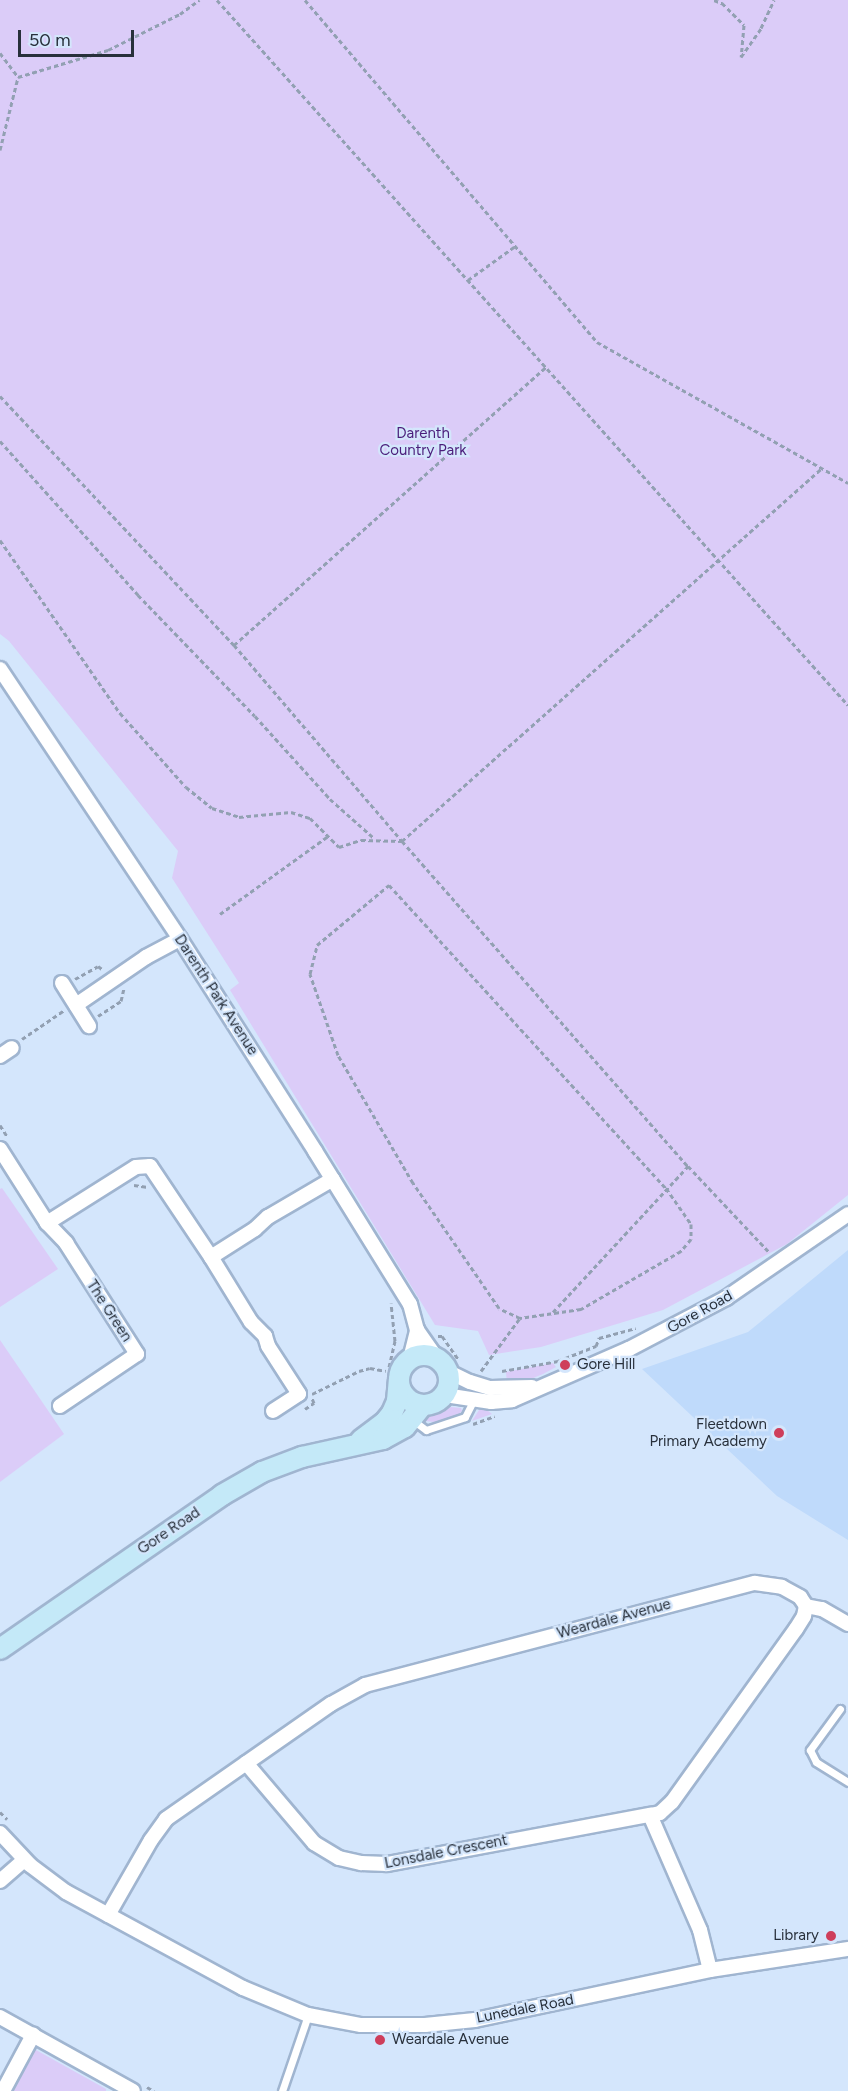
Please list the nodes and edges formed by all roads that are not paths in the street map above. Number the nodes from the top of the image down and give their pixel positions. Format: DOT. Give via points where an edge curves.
graph roads {
  1 [pos="0,669"];
  2 [pos="180,939"];
  3 [pos="62,983"];
  4 [pos="76,1005"];
  5 [pos="89,1026"];
  6 [pos="16,1048"];
  7 [pos="0,1056"];
  8 [pos="6,1147"];
  9 [pos="333,1179"];
  10 [pos="848,1214"];
  11 [pos="47,1223"];
  12 [pos="211,1257"];
  13 [pos="417,1330"];
  14 [pos="410,1359"];
  15 [pos="442,1364"];
  16 [pos="393,1376"];
  17 [pos="538,1386"];
  18 [pos="445,1395"];
  19 [pos="472,1401"];
  20 [pos="60,1406"];
  21 [pos="273,1411"];
  22 [pos="418,1412"];
  23 [pos="354,1444"];
  24 [pos="806,1605"];
  25 [pos="848,1624"];
  26 [pos="0,1649"];
  27 [pos="840,1709"];
  28 [pos="246,1763"];
  29 [pos="848,1782"];
  30 [pos="650,1815"];
  31 [pos="4,1827"];
  32 [pos="24,1860"];
  33 [pos="0,1881"];
  34 [pos="108,1915"];
  35 [pos="848,1949"];
  36 [pos="710,1970"];
  37 [pos="308,2015"];
  38 [pos="0,2017"];
  39 [pos="33,2035"];
  40 [pos="128,2090"];
  41 [pos="3,2091"];
  42 [pos="282,2091"];
  1 -- 2 [label="street, Darenth Park Avenue"];
  2 -- 4 [label="street" via="136,963"];
  2 -- 9 [label="street, Darenth Park Avenue"];
  3 -- 4 [label="street"];
  4 -- 5 [label="street"];
  6 -- 7 [label="street"];
  8 -- 11 [label="street, The Green"];
  9 -- 12 [label="street" via="268,1216"];
  9 -- 13 [label="street, Darenth Park Avenue" via="410,1304"];
  10 -- 17 [label="street, Gore Road" via="697,1315 629,1349"];
  11 -- 12 [label="street" via="148,1161"];
  11 -- 20 [label="street, The Green" via="66,1243 137,1354"];
  12 -- 21 [label="street" via="248,1306 251,1322 265,1336 299,1394"];
  13 -- 14 [label="street"];
  13 -- 15 [label="street, Darenth Park Avenue"];
  14 -- 15 [label="street" via="427,1354"];
  14 -- 16 [label="street"];
  15 -- 17 [label="street, Gore Road" via="470,1382 490,1388"];
  15 -- 18 [label="street" via="449,1385"];
  16 -- 22 [label="street"];
  16 -- 23 [label="street, Gore Road" via="397,1401 392,1413"];
  17 -- 19 [label="street, Gore Road" via="512,1400"];
  18 -- 19 [label="street, Gore Road"];
  18 -- 22 [label="street"];
  19 -- 22 [label="lane" via="467,1416 426,1430"];
  22 -- 23 [label="street, Gore Road" via="383,1439"];
  23 -- 26 [label="street, Gore Road" via="284,1463 222,1495"];
  24 -- 25 [label="street, Weardale Avenue"];
  24 -- 28 [label="street, Weardale Avenue" via="782,1587 755,1583 370,1683 331,1704"];
  24 -- 30 [label="street, Lonsdale Crescent" via="796,1629 672,1802"];
  27 -- 29 [label="lane" via="810,1750 816,1762"];
  28 -- 30 [label="street, Lonsdale Crescent" via="314,1843 344,1859 368,1864 394,1863"];
  28 -- 34 [label="street, Weardale Avenue" via="161,1825"];
  30 -- 36 [label="street" via="700,1930"];
  31 -- 32 [label="street, Lunedale Road"];
  32 -- 33 [label="street"];
  32 -- 34 [label="street, Lunedale Road" via="66,1892"];
  34 -- 37 [label="street, Lunedale Road" via="243,1988"];
  35 -- 36 [label="street, Lunedale Road"];
  36 -- 37 [label="street, Lunedale Road" via="475,2020 361,2025"];
  37 -- 42 [label="lane"];
  38 -- 39 [label="street"];
  39 -- 40 [label="street"];
  39 -- 41 [label="street"];
}
